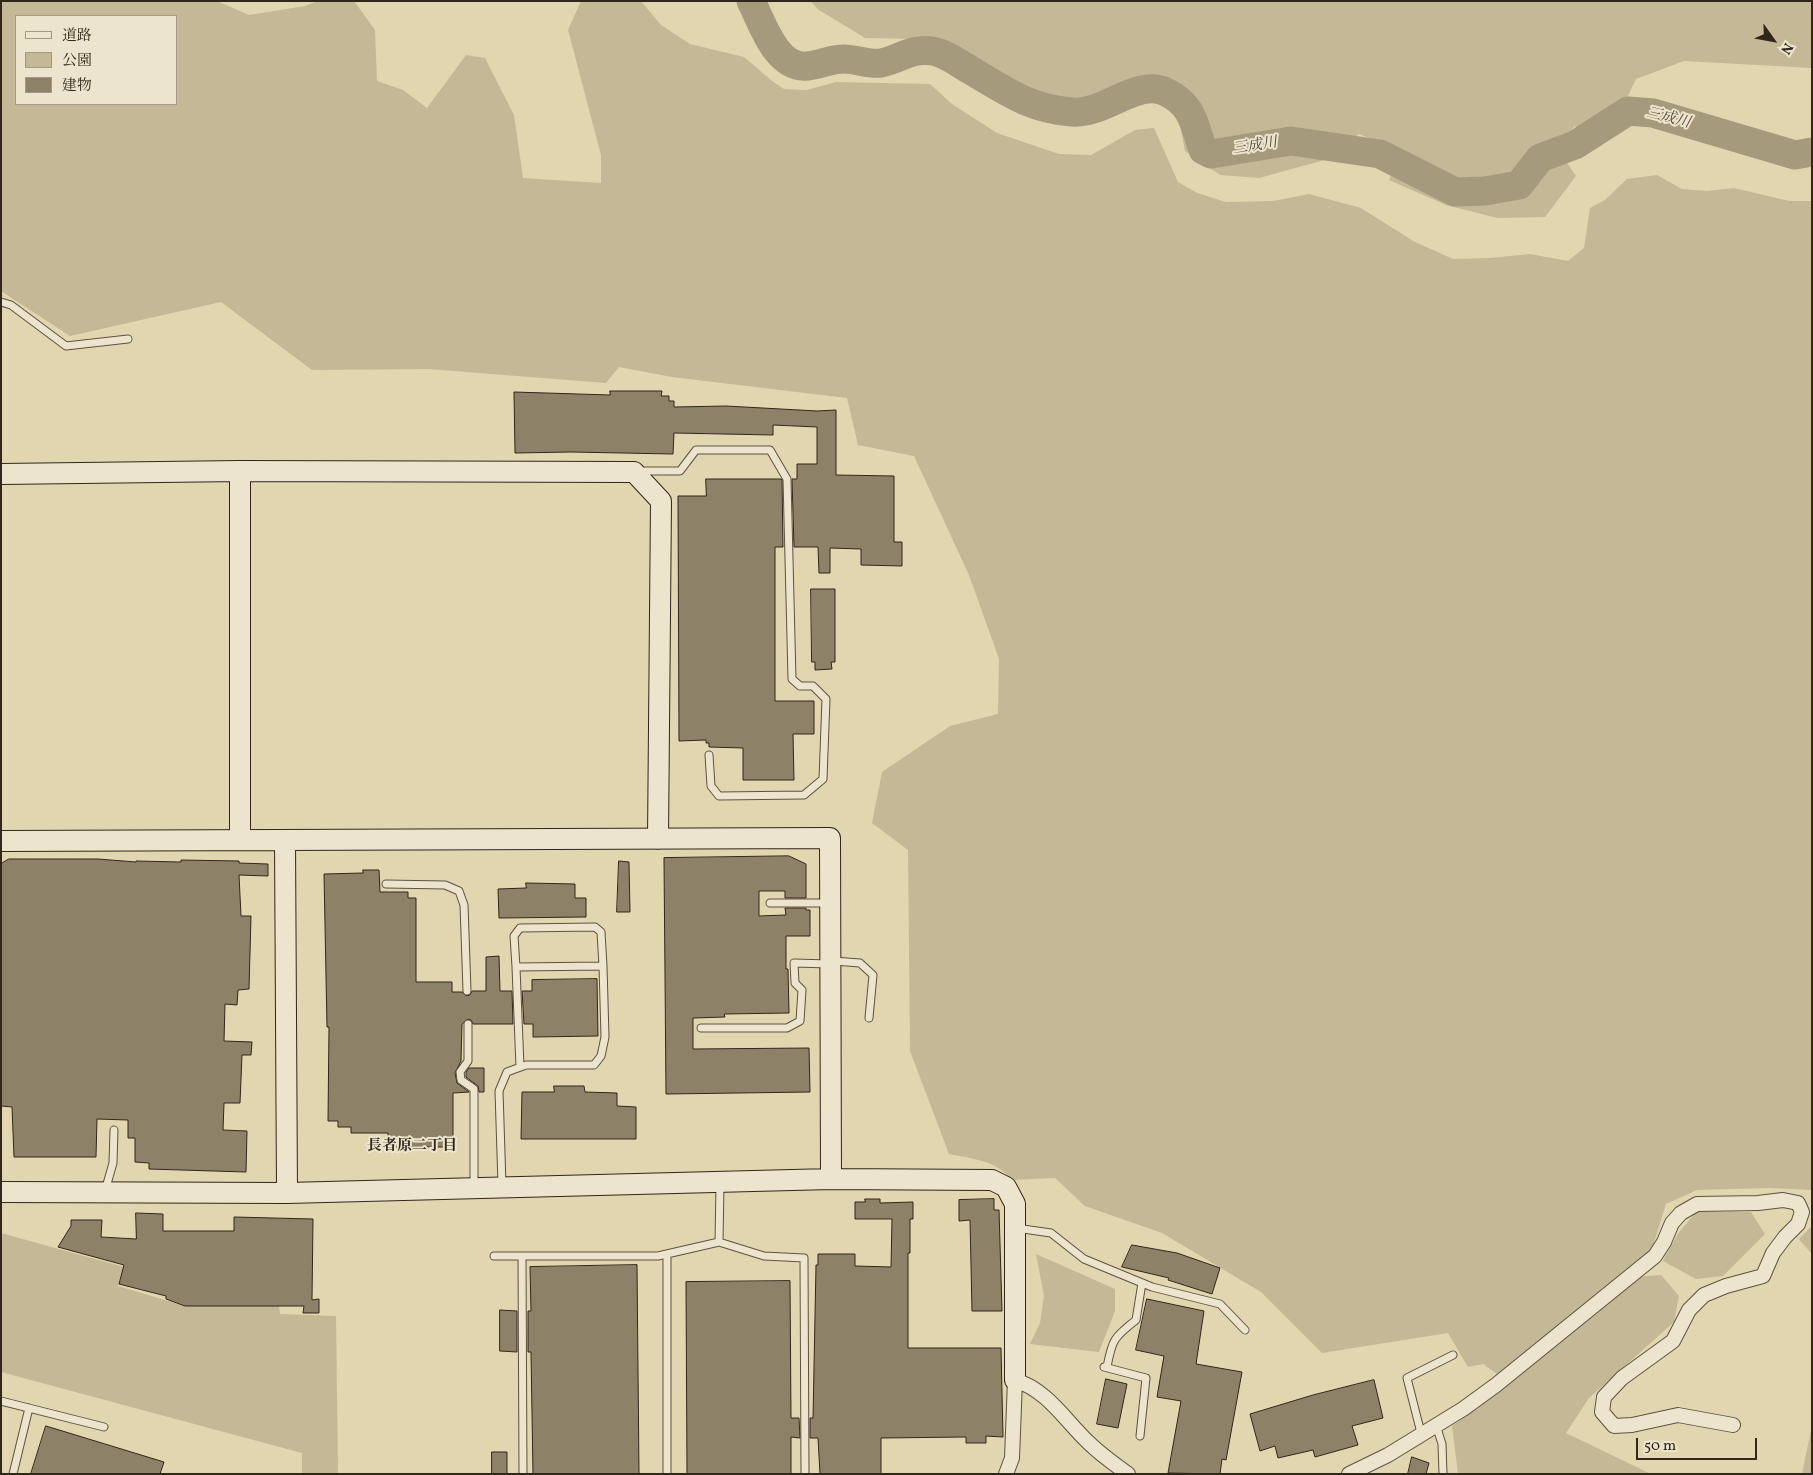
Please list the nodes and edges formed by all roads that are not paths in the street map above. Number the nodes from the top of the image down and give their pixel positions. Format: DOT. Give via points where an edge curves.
graph roads {
  1 [pos="1,302"];
  2 [pos="128,340"];
  3 [pos="240,471"];
  4 [pos="634,472"];
  5 [pos="1,474"];
  6 [pos="708,755"];
  7 [pos="658,839"];
  8 [pos="240,840"];
  9 [pos="285,840"];
  10 [pos="1,841"];
  11 [pos="386,884"];
  12 [pos="770,903"];
  13 [pos="830,903"];
  14 [pos="830,962"];
  15 [pos="603,966"];
  16 [pos="516,967"];
  17 [pos="467,992"];
  18 [pos="869,1018"];
  19 [pos="468,1024"];
  20 [pos="700,1028"];
  21 [pos="520,1067"];
  22 [pos="114,1130"];
  23 [pos="831,1179"];
  24 [pos="720,1182"];
  25 [pos="474,1188"];
  26 [pos="502,1188"];
  27 [pos="1,1192"];
  28 [pos="105,1193"];
  29 [pos="287,1193"];
  30 [pos="1015,1228"];
  31 [pos="720,1242"];
  32 [pos="667,1254"];
  33 [pos="494,1256"];
  34 [pos="522,1256"];
  35 [pos="1142,1283"];
  36 [pos="1245,1330"];
  37 [pos="1453,1355"];
  38 [pos="1015,1380"];
  39 [pos="1,1401"];
  40 [pos="29,1408"];
  41 [pos="1436,1424"];
  42 [pos="1733,1424"];
  43 [pos="104,1428"];
  44 [pos="1421,1433"];
  45 [pos="1140,1436"];
  46 [pos="12,1474"];
  47 [pos="523,1474"];
  48 [pos="667,1474"];
  49 [pos="805,1474"];
  50 [pos="1006,1474"];
  51 [pos="1128,1474"];
  52 [pos="1349,1474"];
  53 [pos="1444,1474"];
  1 -- 2 [label="lane" via="12,305 66,346"];
  3 -- 4 [label="street"];
  3 -- 5 [label="street"];
  3 -- 8 [label="street"];
  4 -- 6 [label="lane" via="680,470 696,450 770,450 787,479 792,679 800,686 813,686 826,699 823,779 804,795 719,796 711,786"];
  4 -- 7 [label="street" via="661,501"];
  7 -- 9 [label="street"];
  7 -- 13 [label="street" via="830,838"];
  8 -- 9 [label="street"];
  8 -- 10 [label="street"];
  9 -- 29 [label="street"];
  11 -- 17 [label="lane" via="445,885 459,890 464,905"];
  12 -- 13 [label="lane"];
  13 -- 14 [label="street"];
  14 -- 18 [label="lane" via="860,964 873,975"];
  14 -- 20 [label="lane" via="794,963 795,983 802,990 800,1021 787,1028"];
  14 -- 23 [label="street"];
  15 -- 16 [label="lane"];
  15 -- 16 [label="lane" via="601,932 594,927 585,927 520,928 514,936"];
  15 -- 21 [label="lane" via="605,1037 601,1056 594,1065"];
  16 -- 21 [label="lane"];
  19 -- 25 [label="lane" via="468,1061 460,1072 461,1080 474,1089"];
  21 -- 26 [label="lane" via="508,1072 499,1091"];
  22 -- 28 [label="lane" via="113,1163"];
  23 -- 24 [label="street"];
  23 -- 30 [label="street" via="992,1180 1006,1187 1015,1204"];
  24 -- 26 [label="street"];
  24 -- 31 [label="lane"];
  25 -- 26 [label="street"];
  25 -- 29 [label="street"];
  27 -- 28 [label="street"];
  28 -- 29 [label="street"];
  30 -- 35 [label="lane" via="1051,1233 1084,1259"];
  30 -- 38 [label="street"];
  31 -- 32 [label="lane"];
  31 -- 49 [label="lane" via="764,1256 804,1258"];
  32 -- 34 [label="lane"];
  32 -- 48 [label="lane"];
  33 -- 34 [label="lane"];
  34 -- 47 [label="lane"];
  35 -- 36 [label="lane" via="1220,1304"];
  35 -- 45 [label="lane" via="1136,1320 1119,1332 1106,1367 1146,1378"];
  37 -- 44 [label="lane" via="1407,1378"];
  38 -- 50 [label="street" via="1012,1458"];
  38 -- 51 [label="street" via="1026,1383 1046,1397 1089,1442"];
  39 -- 40 [label="lane"];
  40 -- 43 [label="lane"];
  40 -- 46 [label="lane"];
  41 -- 42 [label="street" via="1496,1385 1655,1256 1672,1223 1681,1213 1697,1204 1783,1200 1798,1203 1802,1212 1798,1224 1773,1253 1762,1276 1704,1295 1690,1310 1673,1341 1622,1378 1604,1397 1602,1412 1614,1426 1678,1415"];
  41 -- 44 [label="street"];
  41 -- 53 [label="lane" via="1442,1444"];
  44 -- 52 [label="street" via="1388,1455"];
}
